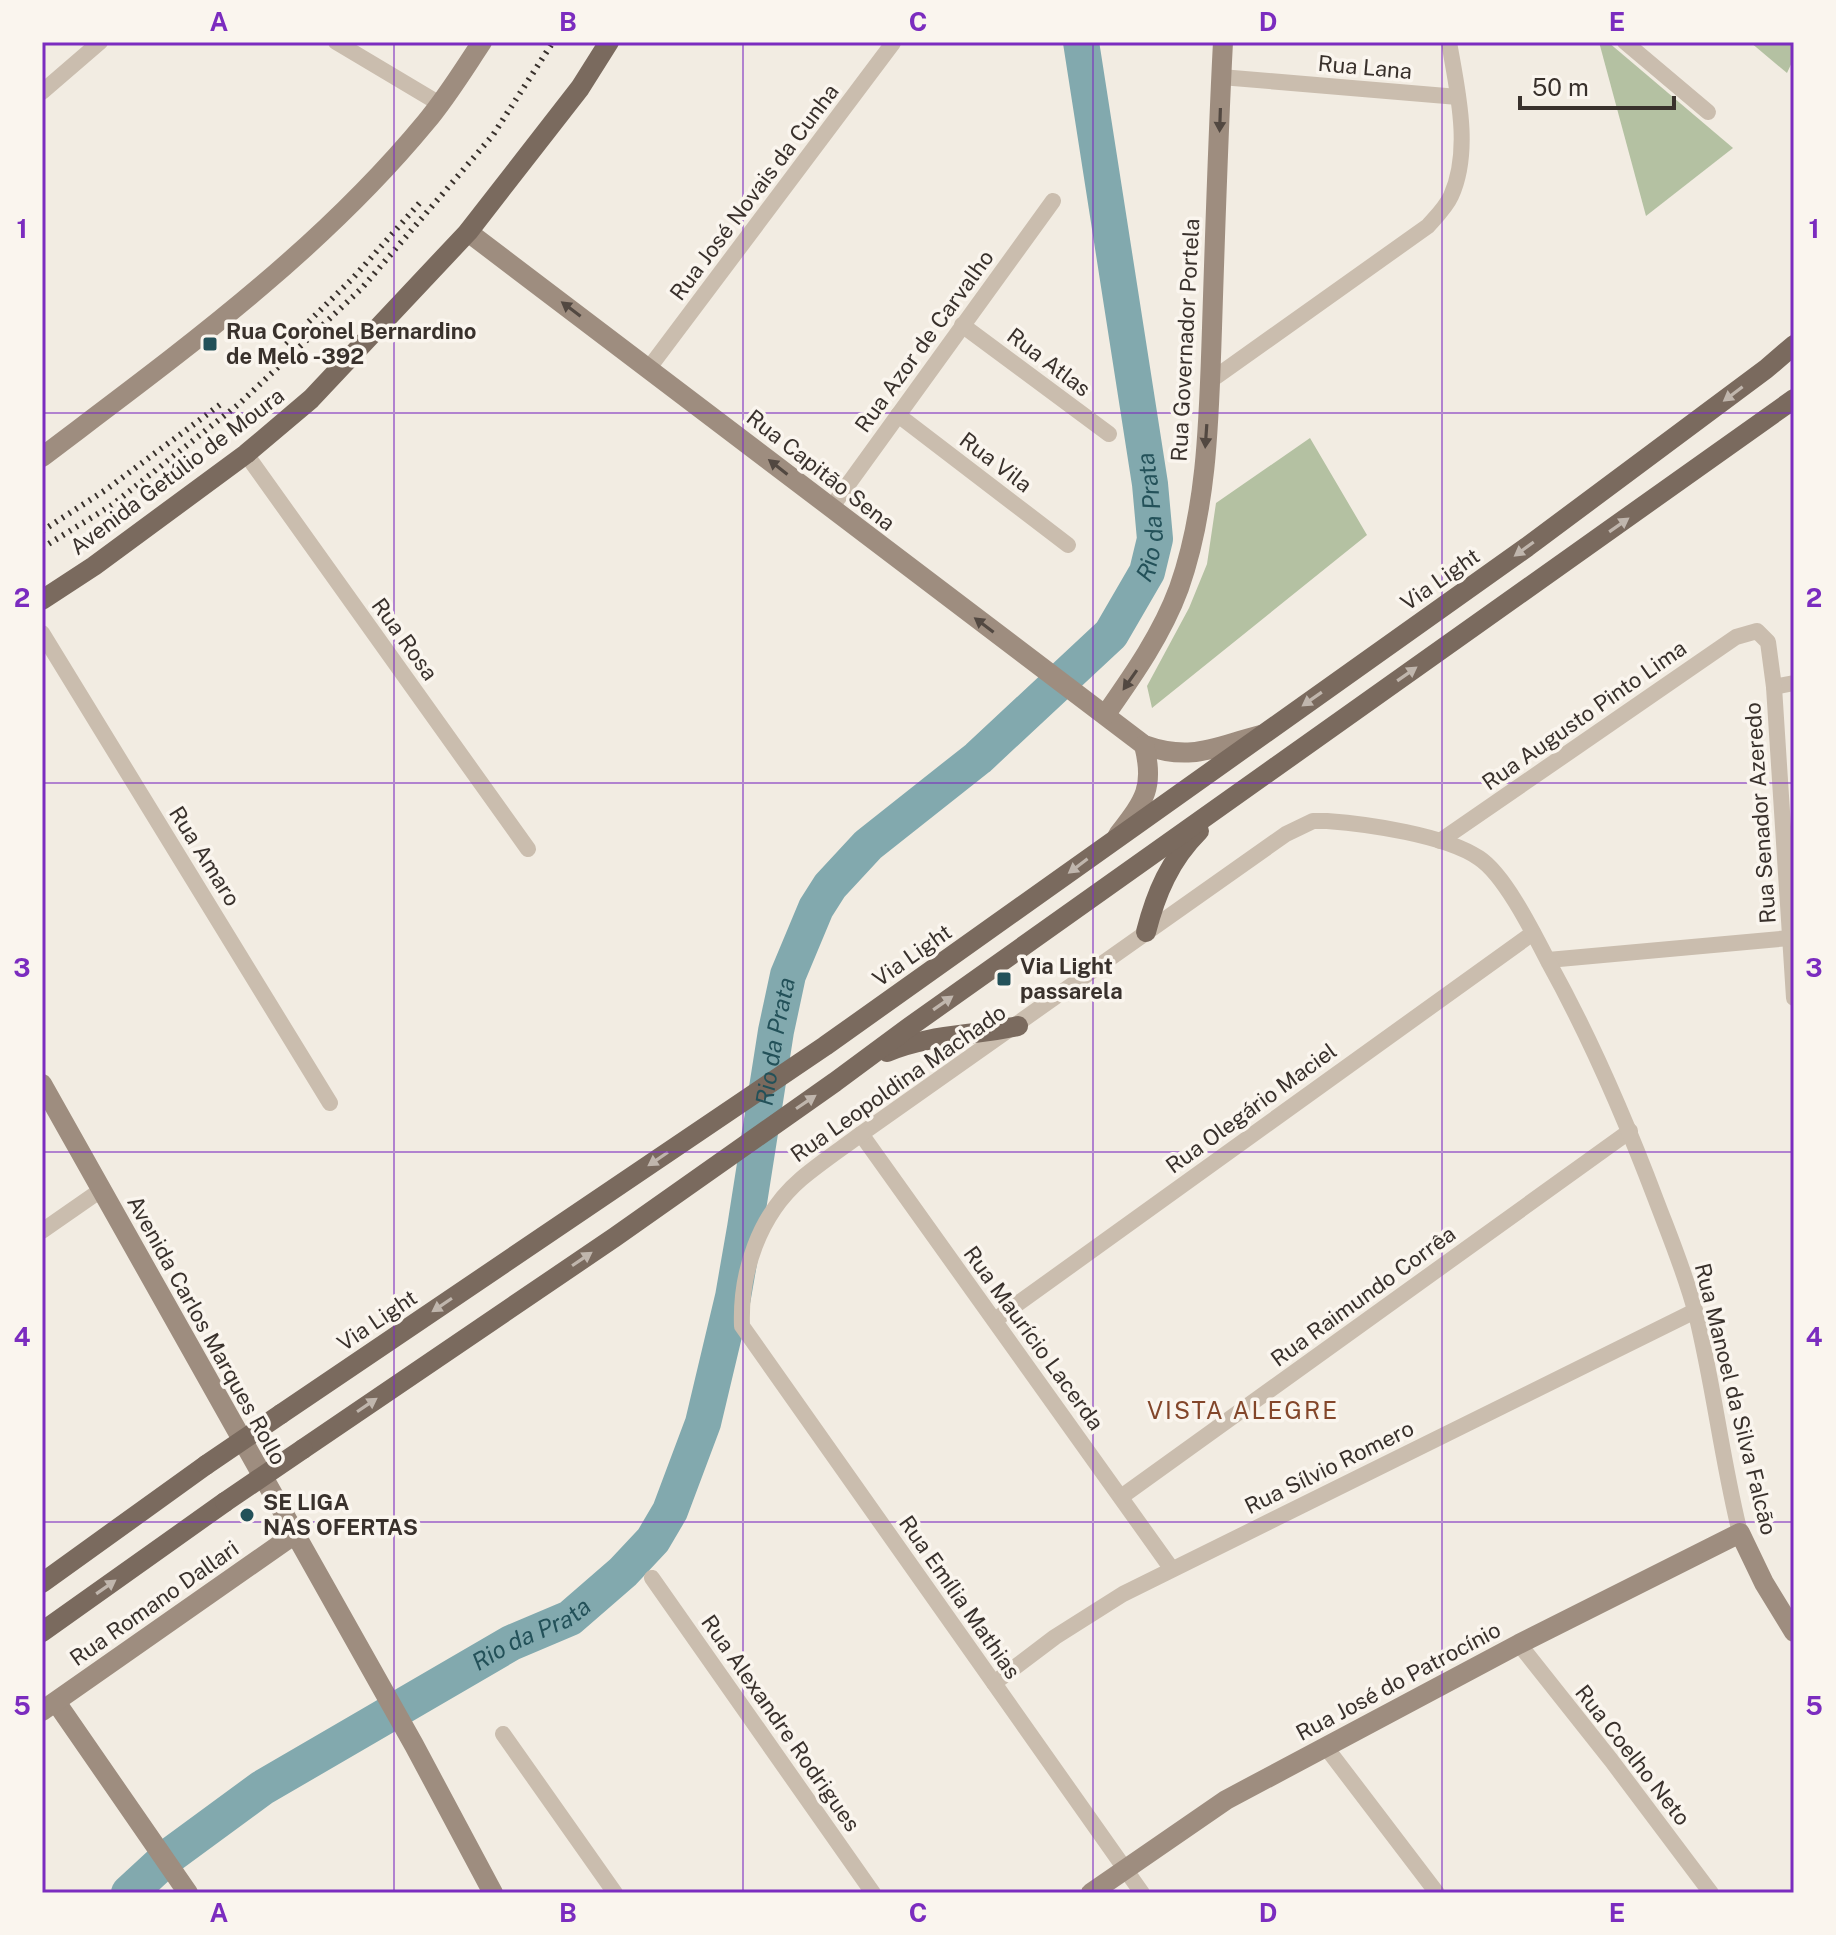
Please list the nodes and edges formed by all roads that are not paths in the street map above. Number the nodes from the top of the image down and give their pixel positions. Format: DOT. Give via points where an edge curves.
graph roads {
  1 [pos="100,42"];
  2 [pos="336,42"];
  3 [pos="482,42"];
  4 [pos="609,42"];
  5 [pos="1223,42"];
  6 [pos="1449,42"];
  7 [pos="1625,42"];
  8 [pos="893,43"];
  9 [pos="1221,77"];
  10 [pos="42,91"];
  11 [pos="1458,97"];
  12 [pos="440,104"];
  13 [pos="1708,112"];
  14 [pos="1053,201"];
  15 [pos="468,232"];
  16 [pos="962,325"];
  17 [pos="1794,345"];
  18 [pos="649,368"];
  19 [pos="1210,381"];
  20 [pos="1794,399"];
  21 [pos="898,415"];
  22 [pos="1109,434"];
  23 [pos="246,454"];
  24 [pos="42,457"];
  25 [pos="831,508"];
  26 [pos="1068,545"];
  27 [pos="42,600"];
  28 [pos="1757,631"];
  29 [pos="42,633"];
  30 [pos="1794,683"];
  31 [pos="1774,687"];
  32 [pos="1098,708"];
  33 [pos="1261,735"];
  34 [pos="1144,745"];
  35 [pos="1232,798"];
  36 [pos="1313,821"];
  37 [pos="1117,837"];
  38 [pos="1440,841"];
  39 [pos="528,849"];
  40 [pos="1146,932"];
  41 [pos="1533,933"];
  42 [pos="1790,938"];
  43 [pos="1548,960"];
  44 [pos="1794,998"];
  45 [pos="1018,1026"];
  46 [pos="862,1063"];
  47 [pos="42,1084"];
  48 [pos="330,1103"];
  49 [pos="1630,1131"];
  50 [pos="861,1134"];
  51 [pos="101,1190"];
  52 [pos="42,1231"];
  53 [pos="1695,1311"];
  54 [pos="995,1320"];
  55 [pos="742,1326"];
  56 [pos="1121,1497"];
  57 [pos="1740,1533"];
  58 [pos="295,1534"];
  59 [pos="1171,1568"];
  60 [pos="652,1578"];
  61 [pos="42,1583"];
  62 [pos="42,1632"];
  63 [pos="1794,1632"];
  64 [pos="1519,1644"];
  65 [pos="994,1683"];
  66 [pos="49,1706"];
  67 [pos="503,1734"];
  68 [pos="1325,1746"];
  69 [pos="1125,1869"];
  70 [pos="179,1885"];
  71 [pos="493,1893"];
  72 [pos="615,1893"];
  73 [pos="873,1893"];
  74 [pos="1091,1893"];
  75 [pos="1142,1893"];
  76 [pos="1437,1893"];
  77 [pos="1711,1893"];
  1 -- 10 [label="street"];
  2 -- 12 [label="street"];
  3 -- 12 [label="street"];
  4 -- 15 [label="main road, Avenida Getúlio de Moura" via="580,88"];
  5 -- 9 [label="street, Rua Governador Portela"];
  6 -- 11 [label="street"];
  7 -- 13 [label="street"];
  8 -- 18 [label="street, Rua José Novais da Cunha"];
  9 -- 11 [label="street, Rua Lana"];
  9 -- 19 [label="street, Rua Governador Portela, one-way"];
  11 -- 19 [label="street" via="1458,172 1440,213"];
  12 -- 24 [label="street" via="307,247"];
  14 -- 16 [label="street, Rua Azor de Carvalho"];
  18 -- 15 [label="street, Rua Capitão Sena, one-way"];
  15 -- 23 [label="main road, Avenida Getúlio de Moura" via="311,399"];
  16 -- 21 [label="street, Rua Azor de Carvalho"];
  16 -- 22 [label="street, Rua Atlas"];
  17 -- 33 [label="main road, Via Light, one-way" via="1527,547"];
  25 -- 18 [label="street, Rua Capitão Sena, one-way"];
  19 -- 32 [label="street, Rua Governador Portela, one-way" via="1194,539 1183,575 1147,655"];
  35 -- 20 [label="main road, one-way"];
  21 -- 25 [label="street, Rua Azor de Carvalho"];
  21 -- 26 [label="street, Rua Vila"];
  23 -- 27 [label="main road, Avenida Getúlio de Moura"];
  23 -- 39 [label="street, Rua Rosa"];
  32 -- 25 [label="street, Rua Capitão Sena, one-way"];
  28 -- 31 [label="street, Rua Senador Azeredo" via="1768,642"];
  28 -- 38 [label="street, Rua Augusto Pinto Lima" via="1720,648"];
  29 -- 48 [label="street, Rua Amaro"];
  30 -- 31 [label="street"];
  31 -- 42 [label="street, Rua Senador Azeredo"];
  32 -- 34 [label="street, Rua Capitão Sena"];
  33 -- 34 [label="street, Rua Capitão Sena" via="1184,754"];
  33 -- 37 [label="main road, Via Light"];
  34 -- 37 [label="street" via="1150,766 1146,796"];
  35 -- 40 [label="main road" via="1169,869"];
  46 -- 35 [label="main road, one-way"];
  36 -- 38 [label="street, Rua Manoel da Silva Falcão"];
  36 -- 40 [label="street, Rua Leopoldina Machado" via="1286,834"];
  37 -- 61 [label="main road, Via Light, one-way, bridge" via="825,1046 206,1465"];
  38 -- 41 [label="street, Rua Manoel da Silva Falcão" via="1489,866"];
  40 -- 45 [label="street, Rua Leopoldina Machado"];
  41 -- 43 [label="street, Rua Manoel da Silva Falcão"];
  41 -- 54 [label="street, Rua Olegário Maciel"];
  42 -- 43 [label="street"];
  42 -- 44 [label="street, Rua Senador Azeredo"];
  43 -- 49 [label="street, Rua Manoel da Silva Falcão"];
  45 -- 46 [label="main road" via="926,1038"];
  45 -- 50 [label="street, Rua Leopoldina Machado"];
  62 -- 46 [label="main road, one-way, bridge"];
  47 -- 51 [label="street, Avenida Carlos Marques Rollo"];
  49 -- 53 [label="street, Rua Manoel da Silva Falcão"];
  49 -- 56 [label="street, Rua Raimundo Corrêa"];
  50 -- 54 [label="street, Rua Maurício Lacerda"];
  50 -- 55 [label="street, Rua Leopoldina Machado" via="800,1179 761,1230 741,1296"];
  51 -- 52 [label="street"];
  51 -- 58 [label="street, Avenida Carlos Marques Rollo"];
  53 -- 57 [label="street, Rua Manoel da Silva Falcão"];
  53 -- 59 [label="street, Rua Sílvio Romero"];
  54 -- 56 [label="street, Rua Maurício Lacerda"];
  55 -- 65 [label="street, Rua Emília Mathias"];
  56 -- 59 [label="street, Rua Maurício Lacerda"];
  57 -- 63 [label="street, Rua Manoel da Silva Falcão"];
  57 -- 64 [label="street, Rua José do Patrocínio"];
  58 -- 66 [label="street, Rua Romano Dallari"];
  58 -- 71 [label="street, Avenida Carlos Marques Rollo"];
  59 -- 65 [label="street, Rua Sílvio Romero" via="1055,1637"];
  60 -- 73 [label="street, Rua Alexandre Rodrigues"];
  64 -- 68 [label="street, Rua José do Patrocínio"];
  64 -- 77 [label="street, Rua Coelho Neto"];
  65 -- 69 [label="street, Rua Emília Mathias"];
  66 -- 70 [label="street" via="152,1841"];
  67 -- 72 [label="street"];
  68 -- 69 [label="street, Rua José do Patrocínio" via="1226,1800"];
  68 -- 76 [label="street"];
  69 -- 74 [label="street, Rua José do Patrocínio"];
  69 -- 75 [label="street, Rua Emília Mathias"];
}
